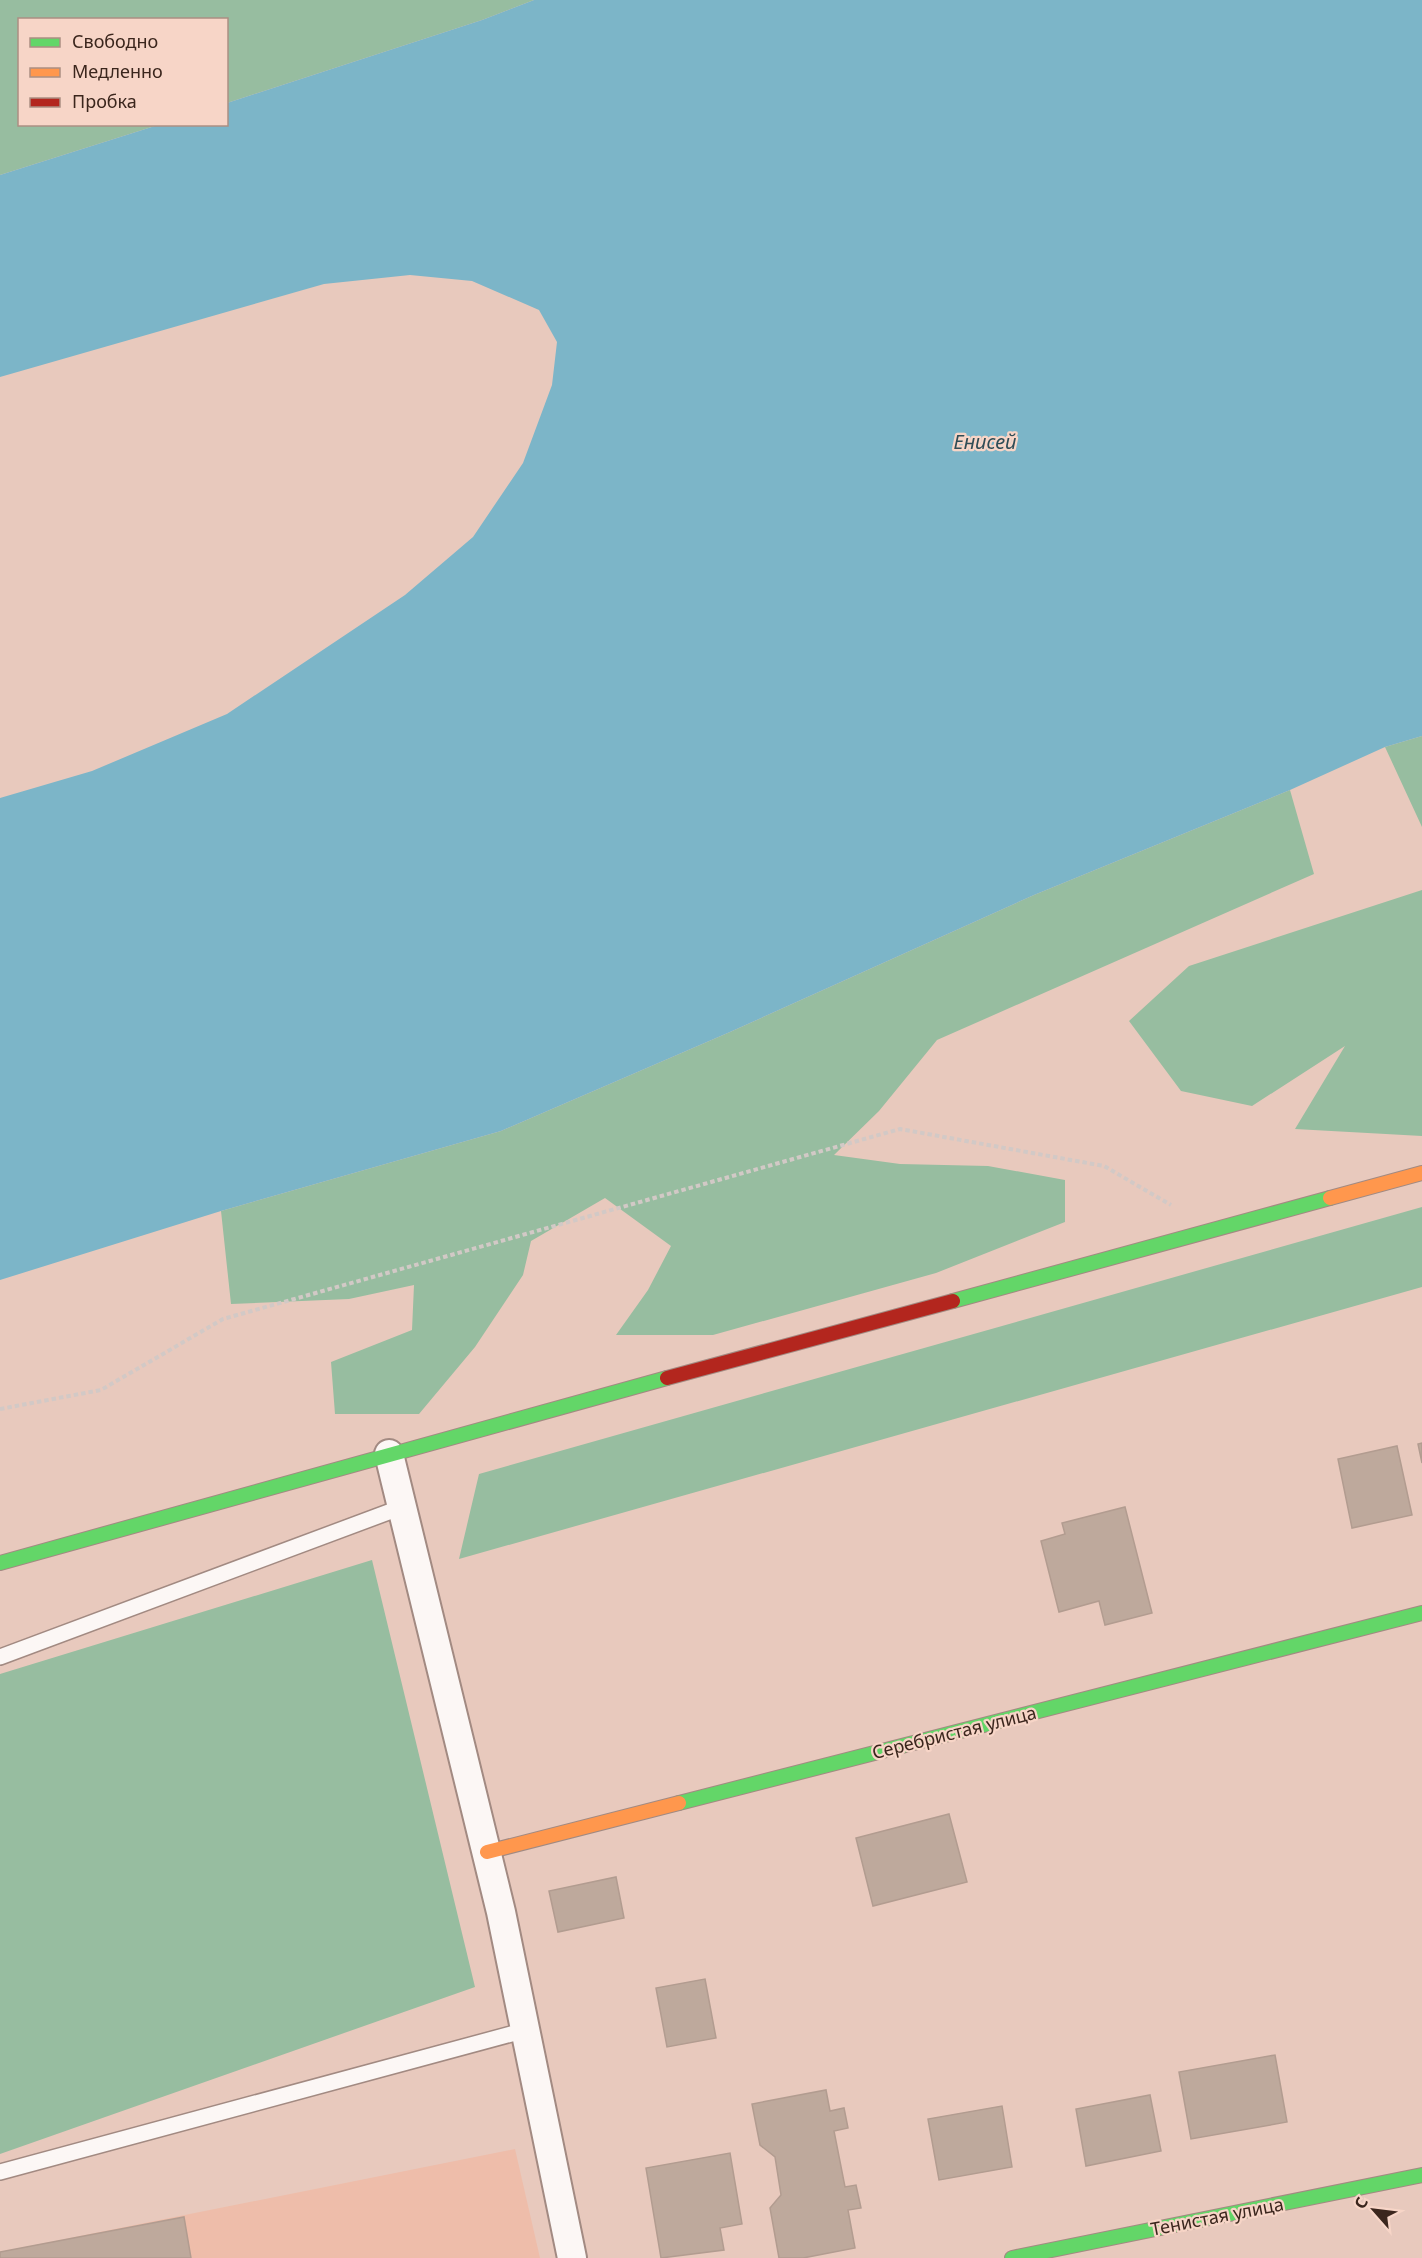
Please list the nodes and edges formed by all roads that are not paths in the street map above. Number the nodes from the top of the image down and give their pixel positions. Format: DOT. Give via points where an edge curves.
graph roads {
  1 [pos="1422,1173"];
  2 [pos="389,1454"];
  3 [pos="402,1507"];
  4 [pos="0,1563"];
  5 [pos="1422,1613"];
  6 [pos="0,1657"];
  7 [pos="487,1852"];
  8 [pos="526,2030"];
  9 [pos="0,2172"];
  10 [pos="1422,2175"];
  11 [pos="572,2258"];
  12 [pos="1012,2258"];
  1 -- 2 [label="main road"];
  2 -- 3 [label="street"];
  2 -- 4 [label="main road"];
  3 -- 6 [label="lane"];
  3 -- 7 [label="street"];
  5 -- 7 [label="main road, Серебристая улица"];
  7 -- 8 [label="street"];
  8 -- 9 [label="lane"];
  8 -- 11 [label="street"];
  10 -- 12 [label="main road, Тенистая улица"];
}
